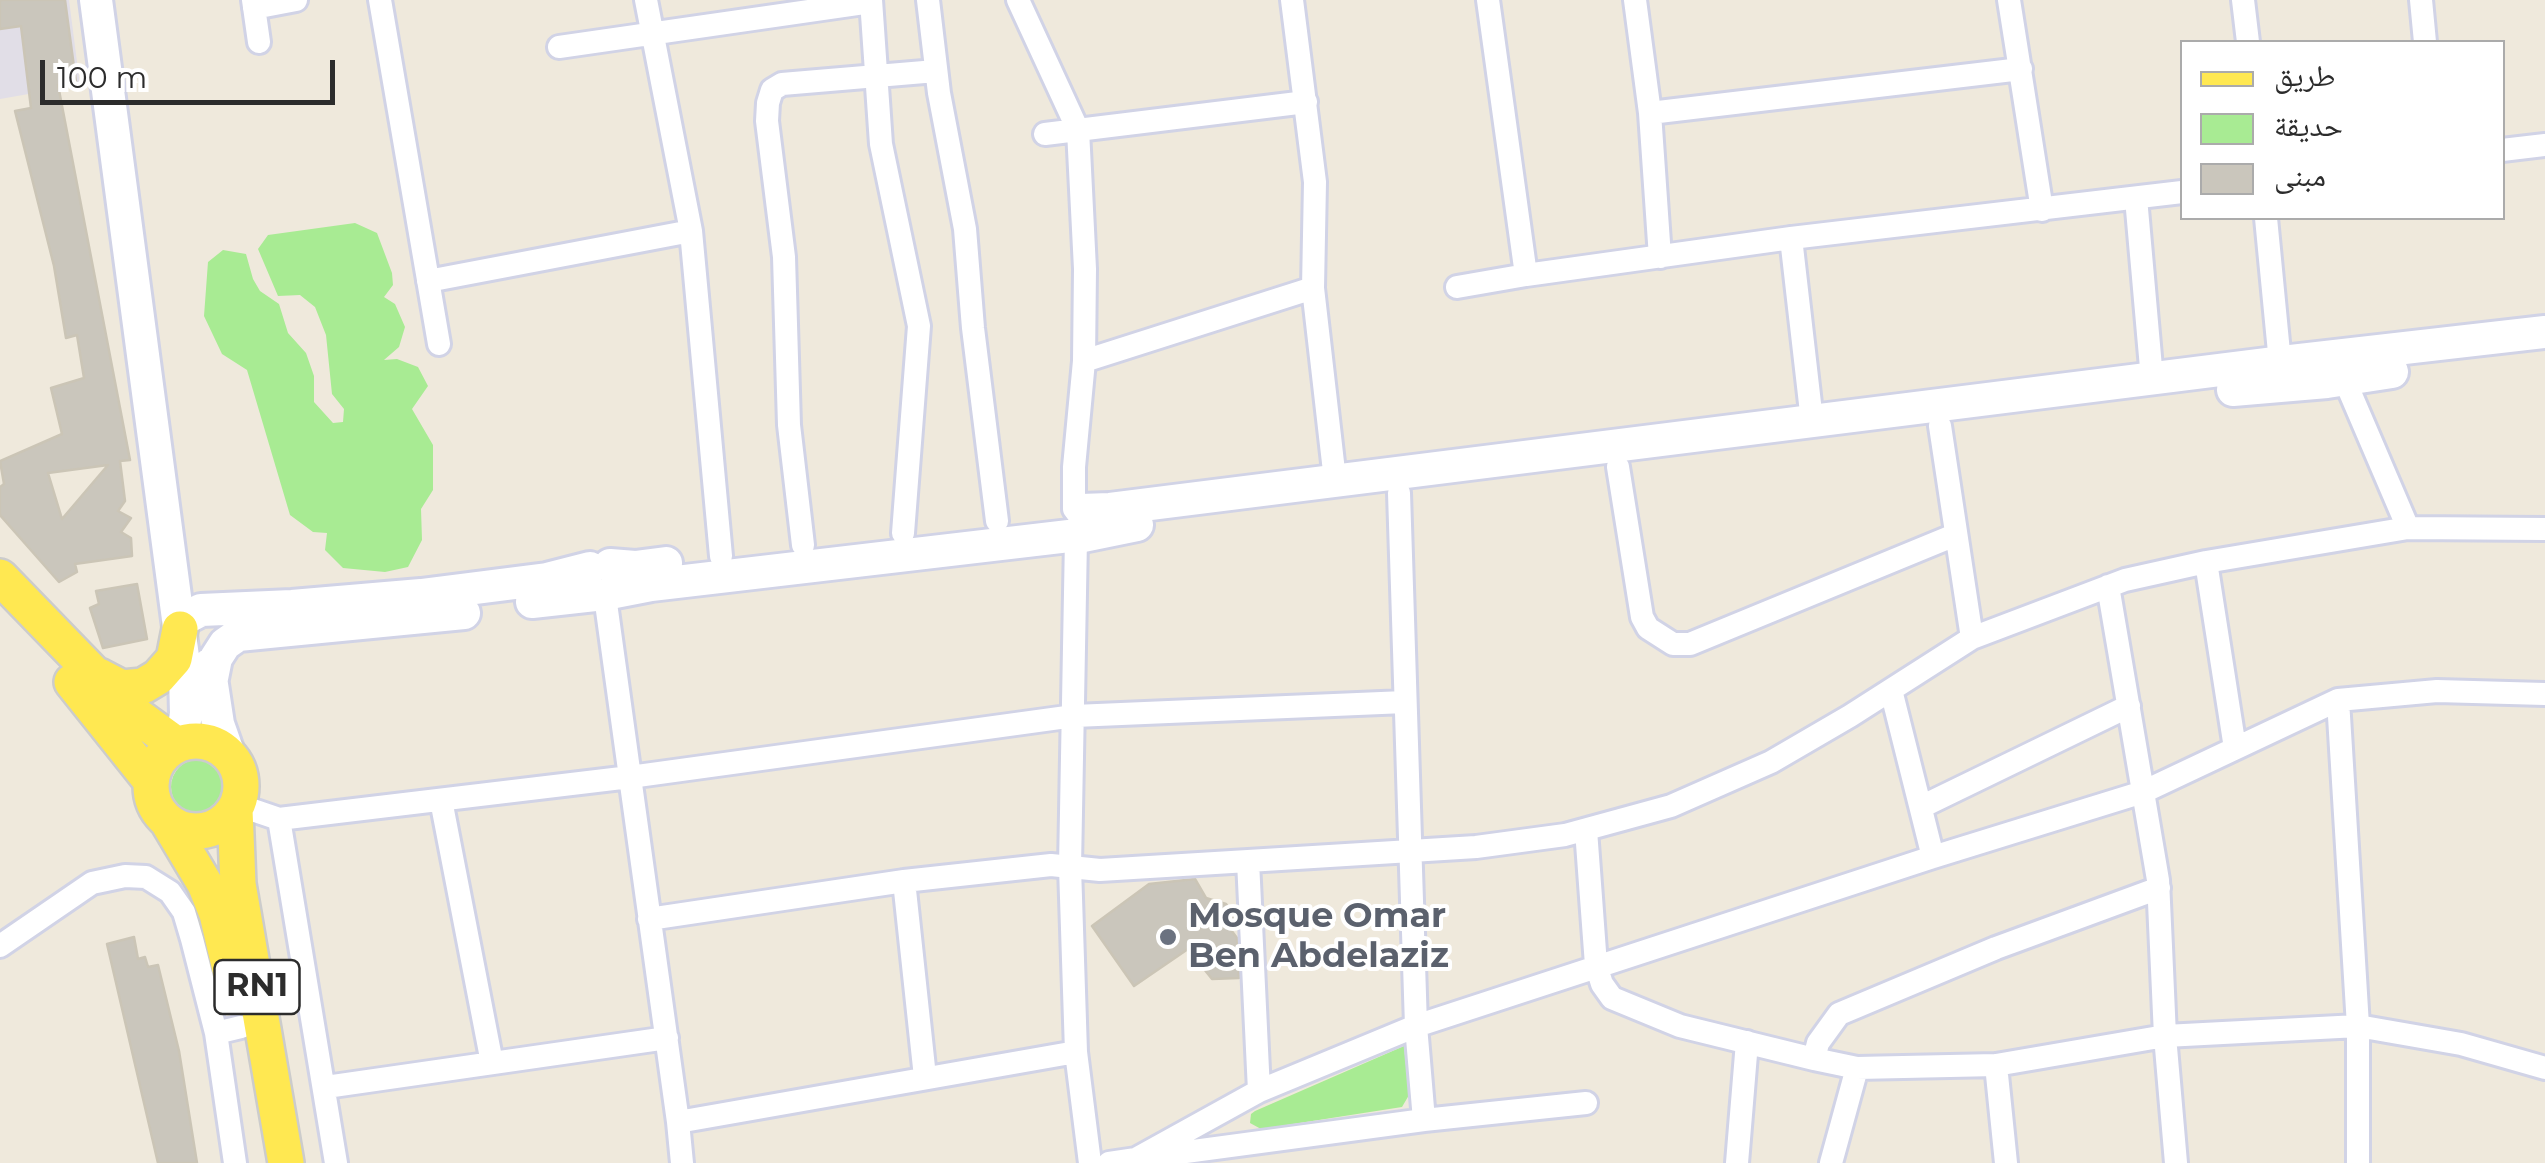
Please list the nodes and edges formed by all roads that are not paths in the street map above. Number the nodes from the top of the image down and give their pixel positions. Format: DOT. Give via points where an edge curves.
graph roads {
  1 [pos="96,0"];
  2 [pos="296,0"];
  3 [pos="380,0"];
  4 [pos="646,0"];
  5 [pos="928,0"];
  6 [pos="1018,0"];
  7 [pos="1292,0"];
  8 [pos="1488,0"];
  9 [pos="1635,0"];
  10 [pos="2009,0"];
  11 [pos="2244,0"];
  12 [pos="2421,0"];
  13 [pos="871,1"];
  14 [pos="254,4"];
  15 [pos="751,10"];
  16 [pos="653,35"];
  17 [pos="2248,40"];
  18 [pos="2425,40"];
  19 [pos="259,42"];
  20 [pos="559,48"];
  21 [pos="2021,69"];
  22 [pos="936,71"];
  23 [pos="876,76"];
  24 [pos="1306,102"];
  25 [pos="1650,113"];
  26 [pos="1078,130"];
  27 [pos="1045,134"];
  28 [pos="2545,145"];
  29 [pos="2505,150"];
  30 [pos="2180,192"];
  31 [pos="2136,198"];
  32 [pos="2042,210"];
  33 [pos="2266,220"];
  34 [pos="691,231"];
  35 [pos="1791,238"];
  36 [pos="1660,257"];
  37 [pos="1526,275"];
  38 [pos="428,281"];
  39 [pos="1457,287"];
  40 [pos="1314,288"];
  41 [pos="2545,332"];
  42 [pos="439,344"];
  43 [pos="2545,355"];
  44 [pos="1084,361"];
  45 [pos="2340,368"];
  46 [pos="2282,374"];
  47 [pos="2152,379"];
  48 [pos="1812,421"];
  49 [pos="1940,426"];
  50 [pos="1618,466"];
  51 [pos="1336,480"];
  52 [pos="1399,493"];
  53 [pos="997,521"];
  54 [pos="1075,523"];
  55 [pos="2408,528"];
  56 [pos="2545,529"];
  57 [pos="903,533"];
  58 [pos="1956,535"];
  59 [pos="803,546"];
  60 [pos="721,556"];
  61 [pos="2206,562"];
  62 [pos="0,576"];
  63 [pos="602,584"];
  64 [pos="2108,586"];
  65 [pos="0,598"];
  66 [pos="191,620"];
  67 [pos="1972,638"];
  68 [pos="88,669"];
  69 [pos="211,684"];
  70 [pos="1891,690"];
  71 [pos="2545,694"];
  72 [pos="2338,700"];
  73 [pos="1405,702"];
  74 [pos="2129,706"];
  75 [pos="1074,716"];
  76 [pos="179,744"];
  77 [pos="2235,748"];
  78 [pos="230,755"];
  79 [pos="630,777"];
  80 [pos="151,782"];
  81 [pos="2143,792"];
  82 [pos="441,800"];
  83 [pos="236,807"];
  84 [pos="1921,807"];
  85 [pos="279,819"];
  86 [pos="168,822"];
  87 [pos="1586,830"];
  88 [pos="1412,850"];
  89 [pos="1934,857"];
  90 [pos="1248,861"];
  91 [pos="1070,867"];
  92 [pos="904,881"];
  93 [pos="2159,888"];
  94 [pos="649,919"];
  95 [pos="0,946"];
  96 [pos="1596,966"];
  97 [pos="1416,1026"];
  98 [pos="2358,1026"];
  99 [pos="228,1030"];
  100 [pos="2165,1036"];
  101 [pos="667,1038"];
  102 [pos="1747,1042"];
  103 [pos="1076,1052"];
  104 [pos="1814,1059"];
  105 [pos="492,1064"];
  106 [pos="1996,1065"];
  107 [pos="1857,1068"];
  108 [pos="2545,1068"];
  109 [pos="926,1076"];
  110 [pos="326,1087"];
  111 [pos="1259,1091"];
  112 [pos="1586,1104"];
  113 [pos="1424,1120"];
  114 [pos="678,1122"];
  115 [pos="1136,1161"];
  116 [pos="235,1163"];
  117 [pos="262,1163"];
  118 [pos="286,1163"];
  119 [pos="336,1163"];
  120 [pos="682,1163"];
  121 [pos="1090,1163"];
  122 [pos="1108,1163"];
  123 [pos="1737,1163"];
  124 [pos="1831,1163"];
  125 [pos="2006,1163"];
  126 [pos="2176,1163"];
  127 [pos="2358,1163"];
  1 -- 66 [label="main road" via="162,482"];
  2 -- 14 [label="street"];
  3 -- 38 [label="street"];
  4 -- 16 [label="street"];
  5 -- 22 [label="street"];
  6 -- 26 [label="street"];
  7 -- 24 [label="street"];
  8 -- 37 [label="street"];
  9 -- 25 [label="street"];
  10 -- 21 [label="street"];
  11 -- 17 [label="street"];
  12 -- 18 [label="street"];
  13 -- 15 [label="street"];
  13 -- 23 [label="street"];
  14 -- 19 [label="street"];
  15 -- 16 [label="street"];
  16 -- 20 [label="street"];
  16 -- 34 [label="street"];
  21 -- 25 [label="street"];
  21 -- 32 [label="street"];
  22 -- 23 [label="street"];
  22 -- 53 [label="street" via="966,229"];
  23 -- 57 [label="street" via="881,144 919,326"];
  23 -- 59 [label="street" via="782,84 768,103 784,257 788,425"];
  24 -- 26 [label="street"];
  24 -- 40 [label="street" via="1315,182"];
  25 -- 36 [label="street"];
  26 -- 27 [label="street"];
  26 -- 44 [label="street"];
  28 -- 29 [label="street"];
  30 -- 31 [label="street"];
  31 -- 32 [label="street"];
  31 -- 47 [label="street"];
  32 -- 35 [label="street"];
  33 -- 46 [label="street"];
  34 -- 38 [label="street"];
  34 -- 60 [label="street"];
  35 -- 36 [label="street"];
  35 -- 48 [label="street"];
  36 -- 37 [label="street"];
  37 -- 39 [label="street"];
  38 -- 42 [label="street"];
  40 -- 44 [label="street"];
  40 -- 51 [label="street"];
  41 -- 45 [label="main road"];
  43 -- 45 [label="main road"];
  44 -- 54 [label="street"];
  45 -- 46 [label="main road"];
  45 -- 55 [label="street"];
  46 -- 47 [label="main road"];
  46 -- 49 [label="main road"];
  47 -- 48 [label="main road"];
  48 -- 51 [label="main road"];
  49 -- 50 [label="main road"];
  49 -- 58 [label="street"];
  50 -- 52 [label="main road"];
  50 -- 58 [label="street" via="1642,617 1673,644 1690,644"];
  51 -- 54 [label="main road" via="1110,510"];
  52 -- 54 [label="main road" via="1124,526"];
  52 -- 73 [label="street"];
  53 -- 54 [label="main road"];
  53 -- 57 [label="main road"];
  54 -- 63 [label="main road" via="651,585"];
  54 -- 75 [label="street"];
  55 -- 56 [label="street"];
  55 -- 61 [label="street"];
  57 -- 59 [label="main road"];
  58 -- 67 [label="street"];
  59 -- 60 [label="main road"];
  60 -- 63 [label="main road" via="635,567"];
  61 -- 64 [label="street"];
  61 -- 77 [label="street"];
  62 -- 68 [label="main road"];
  63 -- 66 [label="main road" via="547,579"];
  63 -- 69 [label="main road" via="424,618 238,635 216,658"];
  63 -- 79 [label="street"];
  64 -- 67 [label="street"];
  64 -- 74 [label="street"];
  65 -- 80 [label="main road, RN1"];
  66 -- 68 [label="main road" via="174,658 143,686 122,688"];
  66 -- 69 [label="main road"];
  66 -- 76 [label="main road"];
  67 -- 70 [label="street"];
  68 -- 76 [label="main road" via="129,710"];
  69 -- 78 [label="main road"];
  70 -- 84 [label="street"];
  70 -- 87 [label="street" via="1770,762 1671,806"];
  71 -- 72 [label="street" via="2437,691"];
  72 -- 77 [label="street"];
  72 -- 98 [label="street"];
  73 -- 75 [label="street"];
  73 -- 88 [label="street"];
  74 -- 81 [label="street"];
  74 -- 84 [label="street"];
  75 -- 79 [label="street"];
  75 -- 91 [label="street"];
  76 -- 78 [label="main road" via="207,742"];
  76 -- 80 [label="main road" via="164,754"];
  77 -- 81 [label="street"];
  78 -- 83 [label="main road, RN1" via="241,779"];
  79 -- 82 [label="street"];
  79 -- 94 [label="street"];
  80 -- 86 [label="main road, RN1"];
  81 -- 89 [label="street"];
  81 -- 93 [label="street"];
  82 -- 85 [label="street"];
  82 -- 105 [label="street"];
  83 -- 85 [label="street"];
  83 -- 86 [label="main road" via="212,829 182,830"];
  83 -- 118 [label="main road, RN1" via="238,884"];
  84 -- 89 [label="street"];
  85 -- 110 [label="street"];
  86 -- 99 [label="main road, RN1" via="217,914 228,956"];
  87 -- 88 [label="street" via="1476,848"];
  87 -- 96 [label="street"];
  88 -- 90 [label="street"];
  88 -- 97 [label="street"];
  89 -- 96 [label="street"];
  90 -- 91 [label="street"];
  90 -- 111 [label="street"];
  91 -- 92 [label="street"];
  91 -- 103 [label="street"];
  92 -- 94 [label="street"];
  92 -- 109 [label="street"];
  93 -- 100 [label="street"];
  93 -- 104 [label="street" via="1839,1014"];
  94 -- 101 [label="street"];
  95 -- 99 [label="street" via="92,882 146,877 170,892 184,912"];
  96 -- 97 [label="street"];
  96 -- 102 [label="street" via="1612,998 1627,1007"];
  97 -- 111 [label="street"];
  97 -- 113 [label="street"];
  98 -- 100 [label="street"];
  98 -- 108 [label="street" via="2461,1044"];
  98 -- 127 [label="street"];
  99 -- 116 [label="street"];
  99 -- 117 [label="main road, RN1"];
  100 -- 106 [label="street"];
  100 -- 126 [label="street"];
  101 -- 105 [label="street"];
  101 -- 114 [label="street"];
  102 -- 104 [label="street"];
  102 -- 123 [label="street"];
  103 -- 109 [label="street"];
  103 -- 121 [label="street"];
  104 -- 107 [label="street"];
  105 -- 110 [label="street"];
  106 -- 107 [label="street"];
  106 -- 125 [label="street"];
  107 -- 124 [label="street"];
  109 -- 114 [label="street"];
  110 -- 119 [label="street"];
  111 -- 115 [label="street"];
  112 -- 113 [label="street"];
  113 -- 115 [label="street"];
  114 -- 120 [label="street"];
  115 -- 122 [label="street"];
}
